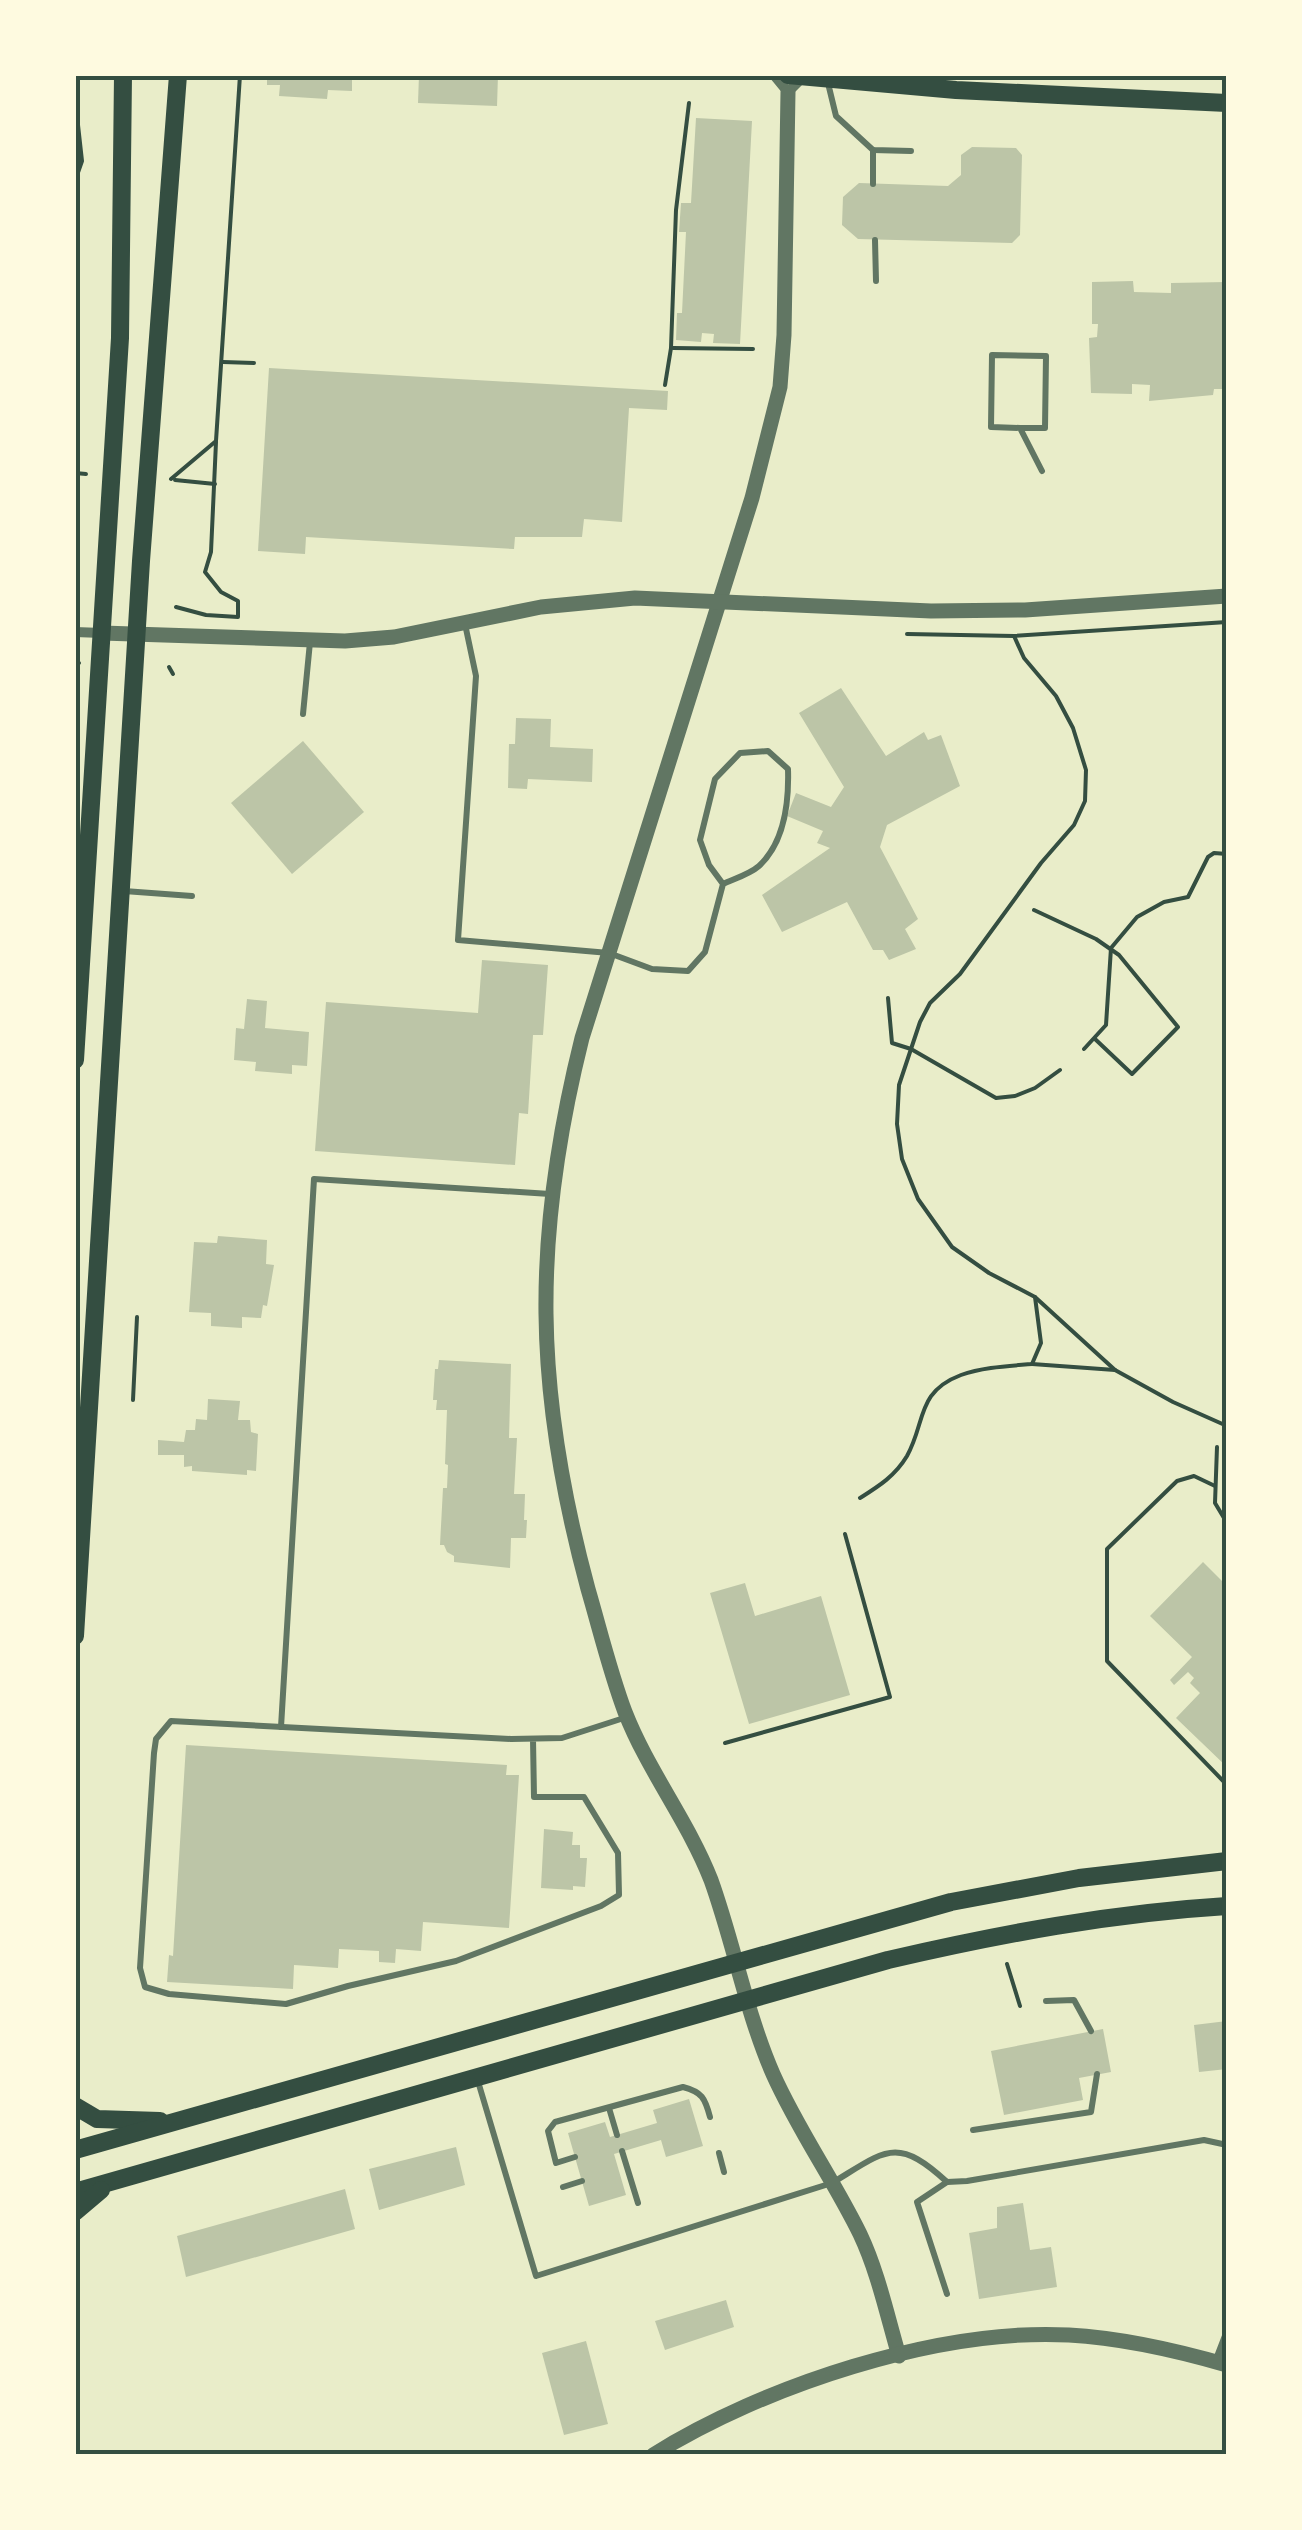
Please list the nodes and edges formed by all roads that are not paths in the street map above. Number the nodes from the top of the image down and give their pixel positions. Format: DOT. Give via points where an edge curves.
graph roads {
  1 [pos="123,75"];
  2 [pos="178,75"];
  3 [pos="774,75"];
  4 [pos="826,78"];
  5 [pos="796,80"];
  6 [pos="1227,103"];
  7 [pos="873,150"];
  8 [pos="911,150"];
  9 [pos="874,184"];
  10 [pos="875,240"];
  11 [pos="876,281"];
  12 [pos="1020,428"];
  13 [pos="1042,471"];
  14 [pos="1227,596"];
  15 [pos="719,601"];
  16 [pos="464,622"];
  17 [pos="75,632"];
  18 [pos="102,634"];
  19 [pos="138,636"];
  20 [pos="310,642"];
  21 [pos="303,714"];
  22 [pos="723,884"];
  23 [pos="121,891"];
  24 [pos="192,896"];
  25 [pos="609,953"];
  26 [pos="75,1060"];
  27 [pos="551,1194"];
  28 [pos="75,1636"];
  29 [pos="627,1717"];
  30 [pos="280,1727"];
  31 [pos="534,1739"];
  32 [pos="1227,1861"];
  33 [pos="1227,1906"];
  34 [pos="735,1961"];
  35 [pos="747,2000"];
  36 [pos="1046,2001"];
  37 [pos="1091,2032"];
  38 [pos="1097,2074"];
  39 [pos="477,2077"];
  40 [pos="75,2106"];
  41 [pos="608,2108"];
  42 [pos="710,2116"];
  43 [pos="181,2121"];
  44 [pos="973,2130"];
  45 [pos="617,2135"];
  46 [pos="1227,2145"];
  47 [pos="75,2150"];
  48 [pos="622,2151"];
  49 [pos="719,2153"];
  50 [pos="575,2157"];
  51 [pos="724,2172"];
  52 [pos="118,2180"];
  53 [pos="582,2181"];
  54 [pos="947,2182"];
  55 [pos="832,2183"];
  56 [pos="563,2186"];
  57 [pos="75,2192"];
  58 [pos="638,2203"];
  59 [pos="75,2212"];
  60 [pos="947,2294"];
  61 [pos="1227,2336"];
  62 [pos="898,2356"];
  63 [pos="1222,2364"];
  64 [pos="653,2455"];
  1 -- 18 [label="main road" via="120,338"];
  2 -- 19 [label="main road"];
  3 -- 5 [label="street"];
  4 -- 5 [label="main road"];
  4 -- 6 [label="main road"];
  4 -- 7 [label="lane" via="836,116"];
  5 -- 15 [label="street" via="780,387"];
  7 -- 8 [label="lane"];
  7 -- 9 [label="lane"];
  10 -- 11 [label="lane"];
  12 -- 12 [label="lane" via="991,427 992,354 1046,356 1045,428"];
  12 -- 13 [label="lane"];
  14 -- 15 [label="street" via="968,610"];
  15 -- 16 [label="street" via="587,600"];
  15 -- 25 [label="street"];
  16 -- 20 [label="street" via="394,637"];
  16 -- 25 [label="lane" via="476,676 458,940"];
  17 -- 18 [label="street"];
  18 -- 19 [label="street"];
  18 -- 26 [label="main road"];
  19 -- 20 [label="street"];
  19 -- 23 [label="main road"];
  20 -- 21 [label="lane"];
  22 -- 22 [label="lane" via="758,867 776,841 788,800 788,769 768,751 740,753 716,779 700,840"];
  22 -- 25 [label="lane" via="705,952 688,972 652,969"];
  23 -- 24 [label="lane"];
  23 -- 28 [label="main road"];
  25 -- 27 [label="street" via="565,1106"];
  27 -- 29 [label="street" via="544,1307 555,1446"];
  27 -- 30 [label="lane" via="314,1179"];
  29 -- 31 [label="lane" via="562,1738"];
  29 -- 34 [label="street" via="710,1879"];
  30 -- 31 [label="lane"];
  30 -- 31 [label="lane" via="171,1721 156,1739 140,1968 145,1987 286,2004 456,1962 619,1895 618,1853 584,1797 534,1797"];
  32 -- 34 [label="main road" via="951,1902"];
  33 -- 35 [label="main road" via="1086,1920 967,1942"];
  34 -- 35 [label="street"];
  34 -- 43 [label="main road"];
  35 -- 39 [label="main road"];
  35 -- 55 [label="street" via="784,2098"];
  36 -- 37 [label="lane" via="1074,2000"];
  38 -- 44 [label="lane" via="1091,2112"];
  39 -- 52 [label="main road"];
  39 -- 55 [label="lane" via="536,2276"];
  40 -- 43 [label="main road" via="97,2119"];
  41 -- 42 [label="lane" via="683,2087 705,2098"];
  41 -- 45 [label="lane"];
  41 -- 50 [label="lane" via="555,2122 548,2130 556,2162"];
  43 -- 47 [label="main road"];
  46 -- 54 [label="lane" via="1204,2140"];
  48 -- 58 [label="lane"];
  49 -- 51 [label="lane"];
  52 -- 57 [label="main road"];
  52 -- 59 [label="main road"];
  53 -- 56 [label="lane"];
  54 -- 55 [label="lane" via="910,2152 892,2152"];
  54 -- 60 [label="lane" via="917,2202"];
  55 -- 62 [label="street" via="872,2263"];
  61 -- 63 [label="street"];
  62 -- 63 [label="street" via="955,2342 1068,2335"];
  62 -- 64 [label="street" via="725,2415"];
}
